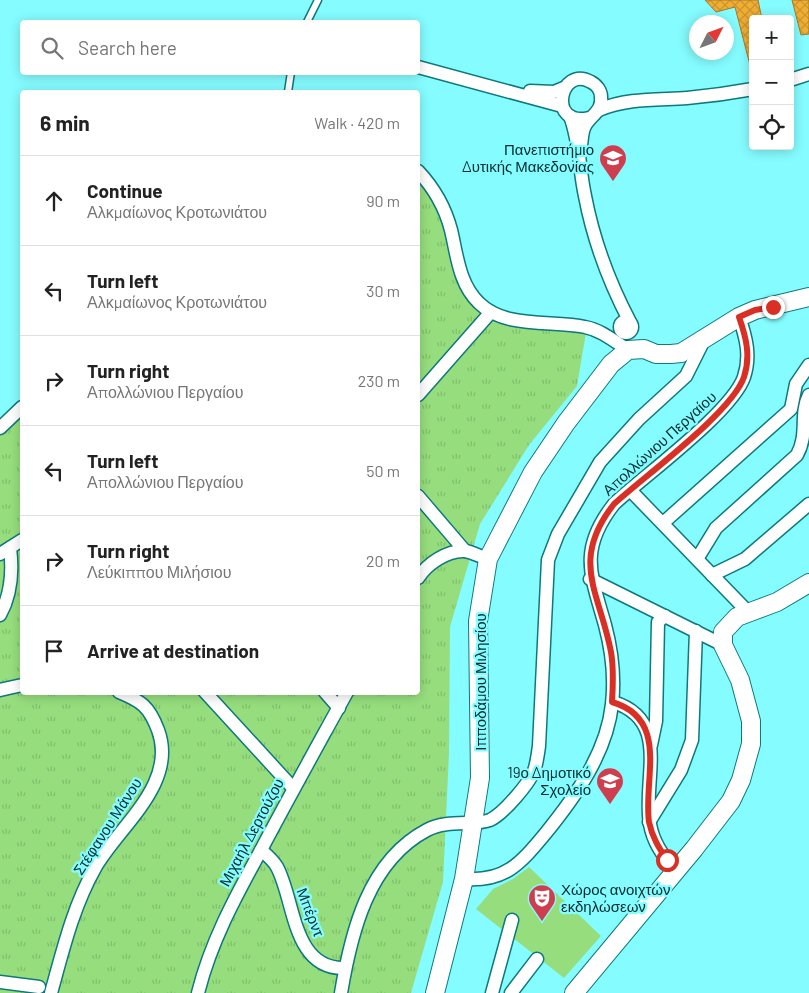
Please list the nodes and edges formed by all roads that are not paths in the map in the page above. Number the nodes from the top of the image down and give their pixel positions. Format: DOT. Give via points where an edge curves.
graph roads {
  1 [pos="318,0"];
  2 [pos="309,20"];
  3 [pos="420,68"];
  4 [pos="809,74"];
  5 [pos="291,75"];
  6 [pos="794,79"];
  7 [pos="566,86"];
  8 [pos="288,90"];
  9 [pos="749,90"];
  10 [pos="600,91"];
  11 [pos="513,92"];
  12 [pos="639,100"];
  13 [pos="562,106"];
  14 [pos="594,114"];
  15 [pos="570,116"];
  16 [pos="580,154"];
  17 [pos="420,174"];
  18 [pos="809,297"];
  19 [pos="491,312"];
  20 [pos="739,317"];
  21 [pos="704,340"];
  22 [pos="628,350"];
  23 [pos="809,365"];
  24 [pos="420,393"];
  25 [pos="809,395"];
  26 [pos="20,409"];
  27 [pos="0,428"];
  28 [pos="630,490"];
  29 [pos="420,498"];
  30 [pos="809,504"];
  31 [pos="663,524"];
  32 [pos="20,541"];
  33 [pos="5,551"];
  34 [pos="465,551"];
  35 [pos="488,559"];
  36 [pos="697,559"];
  37 [pos="712,575"];
  38 [pos="420,576"];
  39 [pos="590,579"];
  40 [pos="809,583"];
  41 [pos="749,613"];
  42 [pos="0,615"];
  43 [pos="665,616"];
  44 [pos="696,631"];
  45 [pos="723,645"];
  46 [pos="20,685"];
  47 [pos="0,690"];
  48 [pos="208,695"];
  49 [pos="328,695"];
  50 [pos="346,695"];
  51 [pos="144,697"];
  52 [pos="612,702"];
  53 [pos="339,708"];
  54 [pos="650,750"];
  55 [pos="292,788"];
  56 [pos="471,821"];
  57 [pos="649,822"];
  58 [pos="261,850"];
  59 [pos="676,870"];
  60 [pos="464,879"];
  61 [pos="512,920"];
  62 [pos="537,959"];
  63 [pos="345,968"];
  64 [pos="0,982"];
  65 [pos="38,987"];
  66 [pos="51,993"];
  67 [pos="198,993"];
  68 [pos="341,993"];
  69 [pos="435,993"];
  70 [pos="492,993"];
  71 [pos="511,993"];
  72 [pos="574,993"];
  1 -- 2 [label="lane"];
  3 -- 11 [label="street"];
  4 -- 6 [label="street"];
  5 -- 8 [label="lane"];
  7 -- 10 [label="street" via="584,79"];
  7 -- 11 [label="street" via="554,92"];
  7 -- 13 [label="street"];
  9 -- 12 [label="street" via="688,98"];
  10 -- 12 [label="street" via="610,96"];
  10 -- 14 [label="street" via="602,97"];
  11 -- 13 [label="street"];
  12 -- 14 [label="street" via="610,105"];
  13 -- 15 [label="street"];
  14 -- 15 [label="street" via="583,120"];
  14 -- 16 [label="street" via="583,128"];
  15 -- 16 [label="street"];
  16 -- 22 [label="street" via="585,199 619,300"];
  17 -- 19 [label="street" via="441,202 457,260 470,292"];
  18 -- 20 [label="street"];
  19 -- 22 [label="street" via="516,320 587,327"];
  19 -- 24 [label="street"];
  20 -- 21 [label="street"];
  20 -- 28 [label="street, Απολλώνιου Περγαίου" via="748,343 744,376 737,392 717,414"];
  21 -- 22 [label="street" via="681,353"];
  21 -- 56 [label="street" via="686,376 639,419 600,462 558,534 548,560 540,746 535,770 508,806 490,820"];
  22 -- 35 [label="street, Ιπποδάμου Μιλησίου" via="612,364 548,448 518,498"];
  23 -- 31 [label="street" via="796,384 791,409"];
  25 -- 36 [label="street" via="804,442 797,456 716,528"];
  26 -- 27 [label="street"];
  28 -- 31 [label="street"];
  28 -- 39 [label="street, Απολλώνιου Περγαίου" via="609,511 597,531 589,560"];
  29 -- 34 [label="street"];
  30 -- 37 [label="street" via="745,559"];
  31 -- 36 [label="street"];
  32 -- 33 [label="street"];
  33 -- 42 [label="street" via="13,570"];
  34 -- 35 [label="street"];
  34 -- 38 [label="street" via="432,563"];
  35 -- 56 [label="street, Ιπποδάμου Μιλησίου" via="478,621 480,778"];
  36 -- 37 [label="street"];
  37 -- 41 [label="street"];
  39 -- 43 [label="street"];
  39 -- 52 [label="street, Απολλώνιου Περγαίου" via="611,654"];
  40 -- 41 [label="street" via="777,602"];
  41 -- 45 [label="street" via="729,624 723,632"];
  43 -- 44 [label="street"];
  43 -- 54 [label="street" via="658,622 656,721"];
  44 -- 45 [label="street"];
  44 -- 57 [label="street" via="692,740 682,770"];
  45 -- 59 [label="street" via="740,680 751,721 751,744 741,780 730,801"];
  46 -- 47 [label="street"];
  48 -- 55 [label="street"];
  49 -- 53 [label="street"];
  50 -- 53 [label="street, Μιχαήλ Δερτούζου"];
  51 -- 66 [label="street, Στέφανου Μάνου" via="161,738 159,772 145,801 96,867 79,900"];
  52 -- 54 [label="street" via="632,710 641,718"];
  52 -- 60 [label="street, Απολλώνιου Περγαίου" via="608,727 596,757 573,797 543,837 498,877"];
  53 -- 55 [label="street, Μιχαήλ Δερτούζου"];
  54 -- 57 [label="street"];
  55 -- 58 [label="street, Μιχαήλ Δερτούζου"];
  56 -- 60 [label="street, Ιπποδάμου Μιλησίου"];
  56 -- 63 [label="street" via="428,829 387,862 360,915"];
  57 -- 59 [label="street" via="658,847"];
  58 -- 63 [label="street, Μπέρντ" via="277,868 301,938 310,952 325,964"];
  58 -- 67 [label="street, Μιχαήλ Δερτούζου" via="228,909"];
  59 -- 72 [label="street"];
  60 -- 69 [label="street, Ιπποδάμου Μιλησίου"];
  61 -- 70 [label="street"];
  62 -- 71 [label="street"];
  63 -- 68 [label="street"];
  64 -- 65 [label="street"];
}
